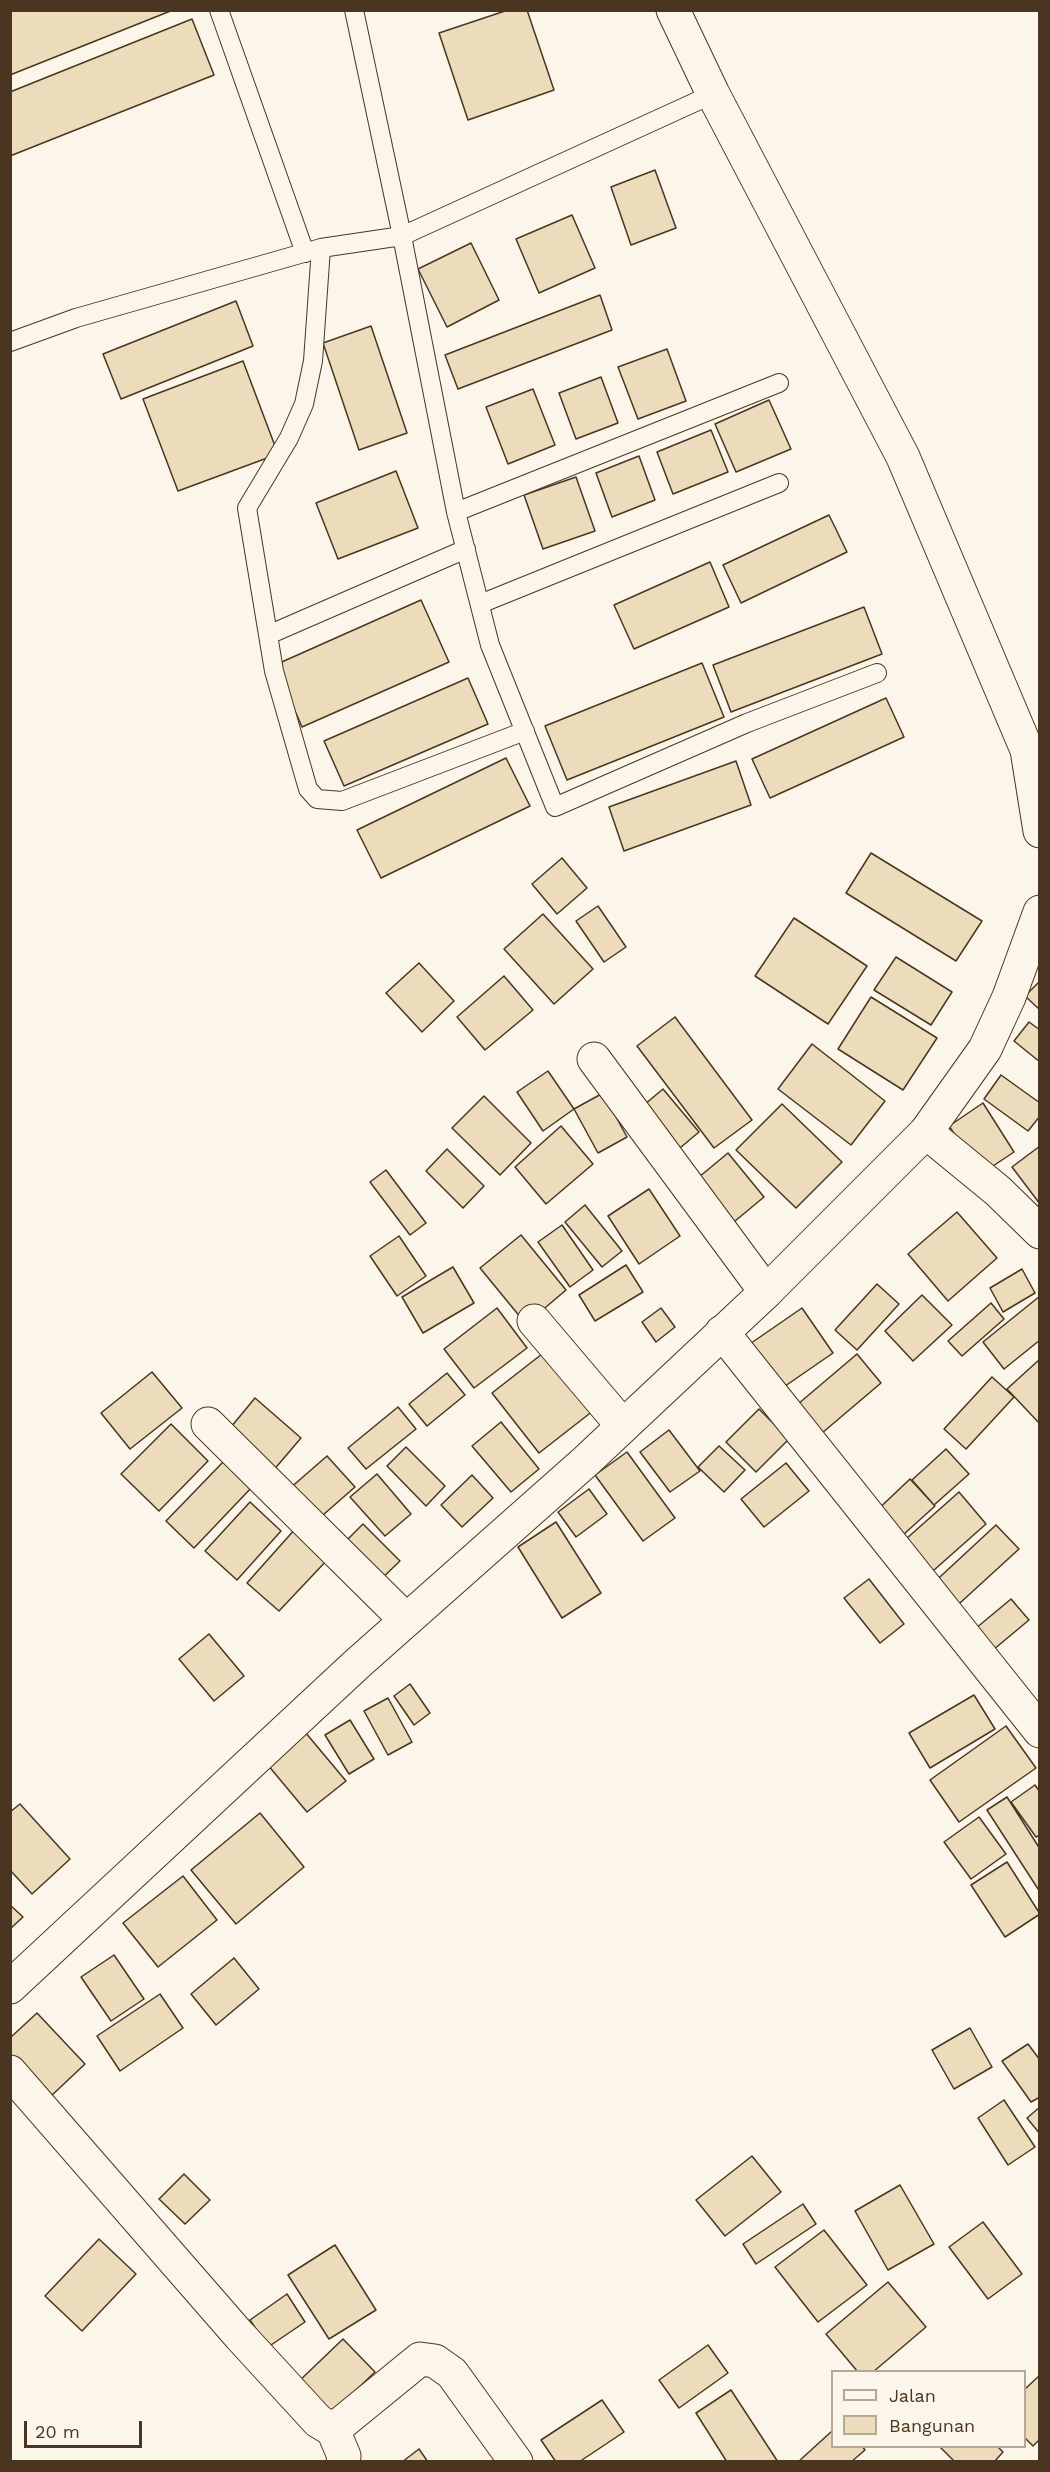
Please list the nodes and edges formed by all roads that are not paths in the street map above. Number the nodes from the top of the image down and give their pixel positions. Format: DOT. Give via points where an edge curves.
graph roads {
  1 [pos="219,10"];
  2 [pos="354,10"];
  3 [pos="673,10"];
  4 [pos="713,94"];
  5 [pos="402,236"];
  6 [pos="313,250"];
  7 [pos="10,342"];
  8 [pos="779,382"];
  9 [pos="779,483"];
  10 [pos="456,512"];
  11 [pos="466,549"];
  12 [pos="480,604"];
  13 [pos="268,635"];
  14 [pos="877,673"];
  15 [pos="525,731"];
  16 [pos="1040,831"];
  17 [pos="1040,912"];
  18 [pos="594,1059"];
  19 [pos="926,1132"];
  20 [pos="1040,1232"];
  21 [pos="766,1292"];
  22 [pos="534,1321"];
  23 [pos="722,1332"];
  24 [pos="208,1424"];
  25 [pos="623,1426"];
  26 [pos="406,1620"];
  27 [pos="1040,1731"];
  28 [pos="10,1988"];
  29 [pos="10,2072"];
  30 [pos="333,2430"];
  31 [pos="343,2462"];
  32 [pos="516,2462"];
  1 -- 6 [label="lane"];
  2 -- 5 [label="lane"];
  3 -- 4 [label="street"];
  4 -- 5 [label="lane"];
  4 -- 16 [label="street" via="903,457 1027,750"];
  5 -- 6 [label="lane"];
  5 -- 10 [label="lane"];
  6 -- 7 [label="lane" via="76,318"];
  6 -- 13 [label="lane" via="313,361 304,404 289,438 247,507"];
  8 -- 10 [label="lane"];
  9 -- 12 [label="lane"];
  10 -- 11 [label="lane"];
  11 -- 12 [label="lane"];
  11 -- 13 [label="lane"];
  12 -- 15 [label="lane" via="490,645"];
  13 -- 15 [label="lane" via="274,671 308,789 317,799 342,801"];
  14 -- 15 [label="lane" via="747,723 555,807"];
  17 -- 19 [label="street" via="1009,997 985,1048"];
  18 -- 21 [label="street"];
  19 -- 20 [label="street" via="998,1191"];
  19 -- 21 [label="street"];
  21 -- 23 [label="street"];
  22 -- 25 [label="street"];
  23 -- 25 [label="street"];
  23 -- 27 [label="street"];
  24 -- 26 [label="street"];
  25 -- 26 [label="street"];
  26 -- 28 [label="street"];
  29 -- 30 [label="street" via="298,2402"];
  30 -- 31 [label="street"];
  30 -- 32 [label="street" via="420,2359 435,2361 452,2373"];
}
